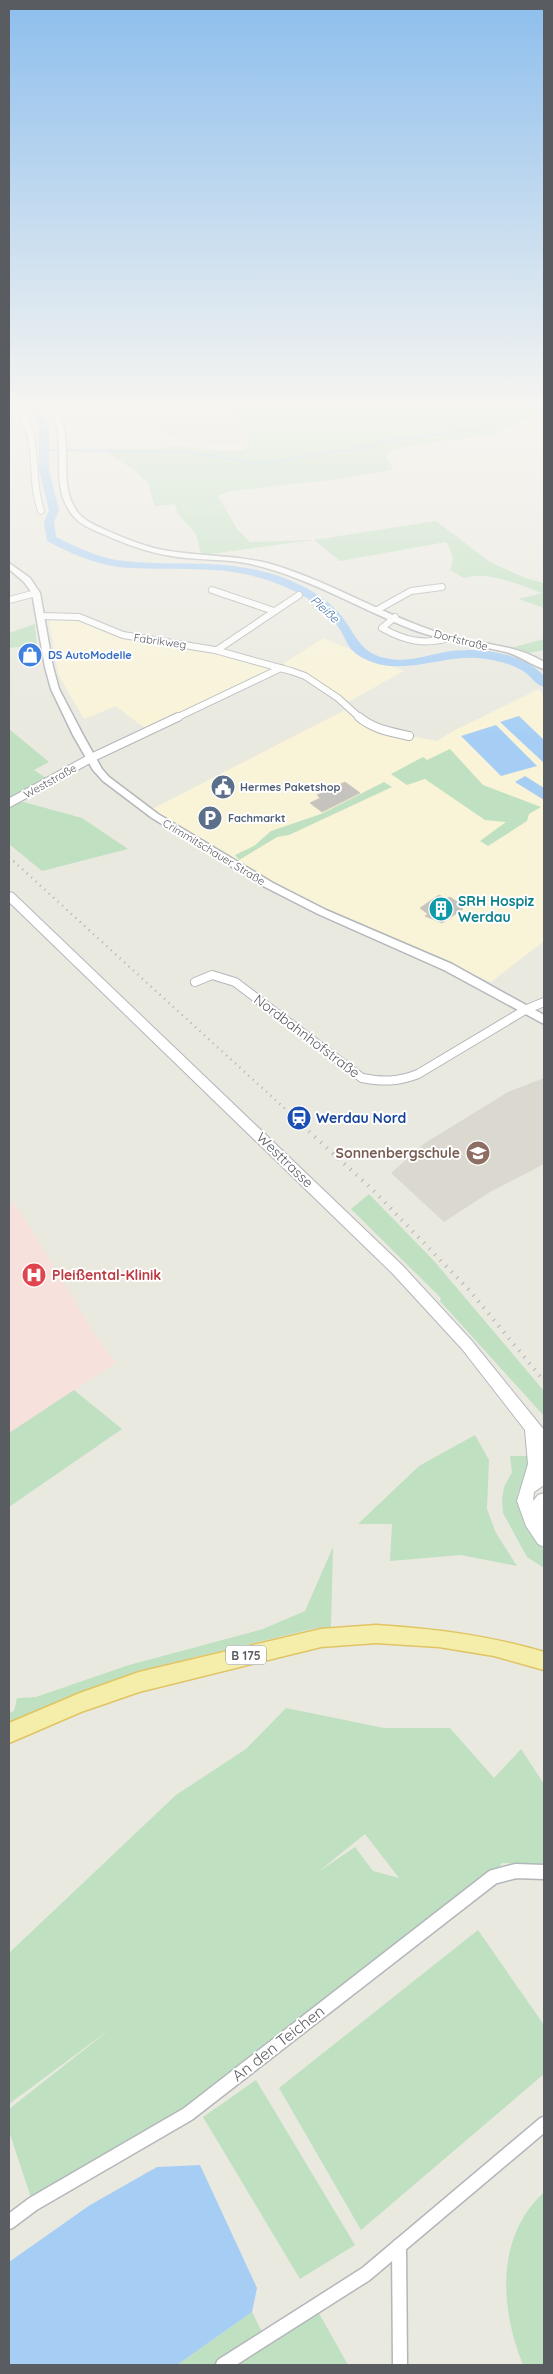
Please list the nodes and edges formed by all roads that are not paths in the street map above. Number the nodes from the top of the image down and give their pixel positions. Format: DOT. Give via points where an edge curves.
graph roads {
  1 [pos="78,517"];
  2 [pos="9,565"];
  3 [pos="442,587"];
  4 [pos="212,590"];
  5 [pos="36,593"];
  6 [pos="299,595"];
  7 [pos="9,600"];
  8 [pos="377,610"];
  9 [pos="274,611"];
  10 [pos="40,616"];
  11 [pos="395,617"];
  12 [pos="449,638"];
  13 [pos="217,650"];
  14 [pos="544,666"];
  15 [pos="281,668"];
  16 [pos="409,736"];
  17 [pos="91,758"];
  18 [pos="9,803"];
  19 [pos="9,896"];
  20 [pos="195,982"];
  21 [pos="544,1002"];
  22 [pos="526,1010"];
  23 [pos="544,1020"];
  24 [pos="533,1426"];
  25 [pos="544,1442"];
  26 [pos="538,1480"];
  27 [pos="544,1500"];
  28 [pos="541,1533"];
  29 [pos="544,1661"];
  30 [pos="9,1733"];
  31 [pos="544,1872"];
  32 [pos="544,2124"];
  33 [pos="9,2222"];
  34 [pos="399,2246"];
  35 [pos="224,2365"];
  36 [pos="400,2365"];
  1 -- 8 [label="street, Dorfstraße" via="103,532 169,554 246,561 274,569"];
  2 -- 5 [label="street" via="27,580"];
  3 -- 8 [label="street" via="411,590"];
  4 -- 9 [label="street"];
  5 -- 7 [label="street"];
  5 -- 10 [label="street, Crimmitschauer Straße"];
  6 -- 9 [label="street"];
  8 -- 11 [label="street, Dorfstraße"];
  9 -- 13 [label="street"];
  10 -- 13 [label="street, Fabrikweg" via="79,617 123,635"];
  10 -- 17 [label="street, Crimmitschauer Straße" via="56,689"];
  11 -- 12 [label="street, Dorfstraße"];
  11 -- 12 [label="street" via="382,628 414,643"];
  12 -- 14 [label="street, Dorfstraße" via="522,653"];
  13 -- 15 [label="street, Fabrikweg"];
  15 -- 16 [label="street, Fabrikweg" via="305,676 338,698 367,724"];
  15 -- 17 [label="street"];
  17 -- 18 [label="street, Weststraße"];
  17 -- 22 [label="street, Crimmitschauer Straße" via="106,779 156,816 261,880 322,912 448,967"];
  19 -- 24 [label="main road, Westtrasse" via="355,1227 436,1310"];
  20 -- 22 [label="street, Nordbahnhofstraße" via="212,976 235,982 362,1078 387,1083 401,1082 418,1074"];
  21 -- 22 [label="street, Nordbahnhofstraße"];
  22 -- 23 [label="street, Crimmitschauer Straße"];
  24 -- 25 [label="main road, Westtrasse"];
  24 -- 26 [label="main road"];
  26 -- 28 [label="main road" via="525,1493 524,1499 529,1516"];
  27 -- 28 [label="main road" via="537,1510"];
  29 -- 30 [label="main road, B 175" via="494,1647 439,1638 376,1634 321,1638 139,1682"];
  31 -- 33 [label="street, An den Teichen" via="516,1871 493,1877 188,2114 33,2204"];
  32 -- 34 [label="street"];
  34 -- 35 [label="street" via="366,2274"];
  34 -- 36 [label="street"];
}
